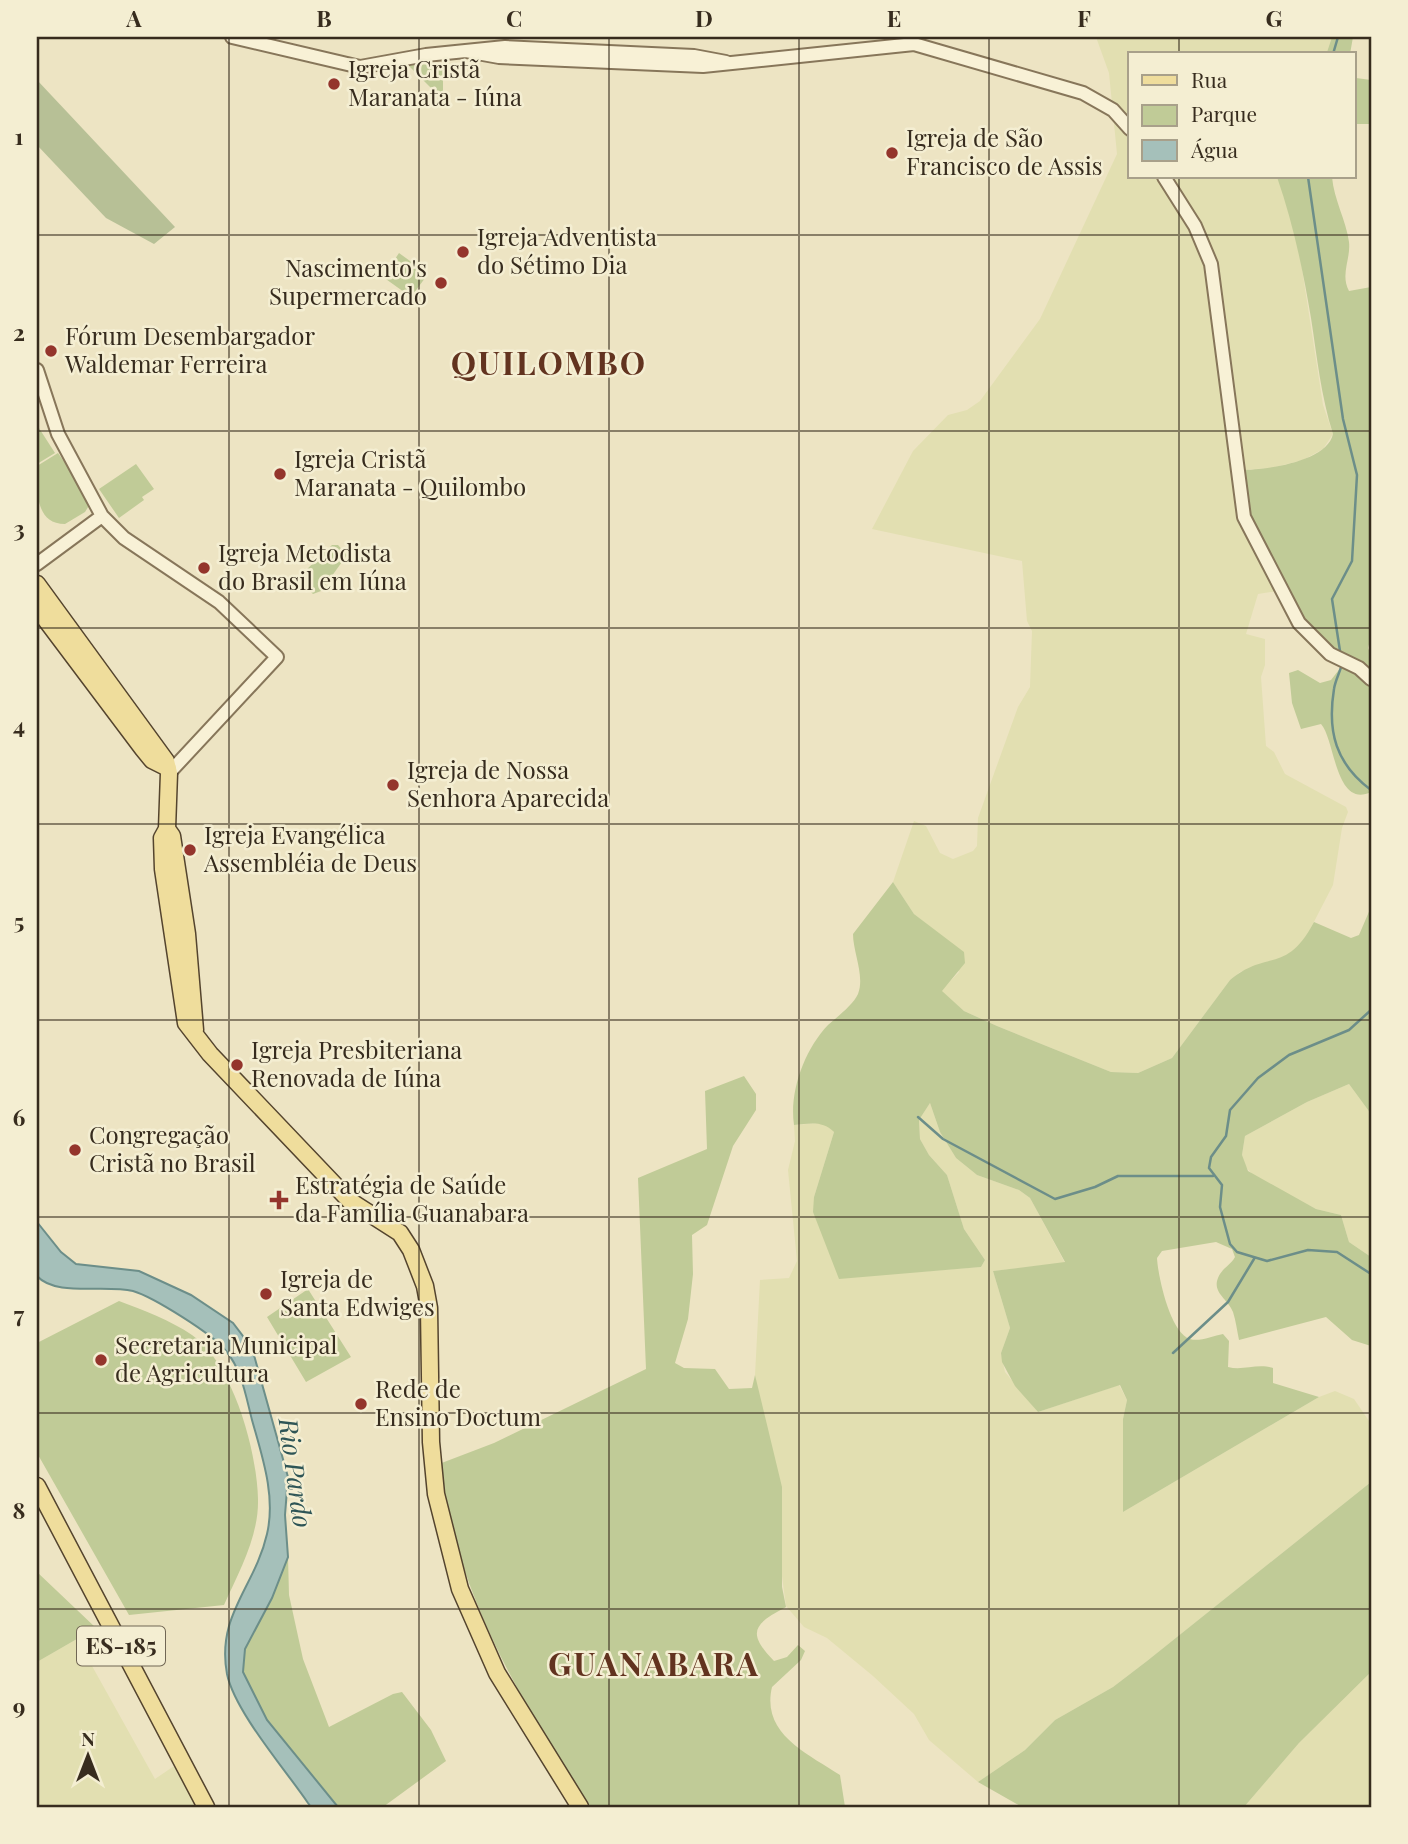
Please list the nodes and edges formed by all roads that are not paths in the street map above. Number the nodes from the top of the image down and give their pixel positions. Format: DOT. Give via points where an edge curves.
graph roads {
  1 [pos="232,37"];
  2 [pos="1128,128"];
  3 [pos="1165,178"];
  4 [pos="37,370"];
  5 [pos="102,516"];
  6 [pos="37,564"];
  7 [pos="37,584"];
  8 [pos="37,607"];
  9 [pos="1371,679"];
  10 [pos="168,771"];
  11 [pos="37,1486"];
  12 [pos="206,1807"];
  13 [pos="580,1807"];
  1 -- 2 [label="street" via="360,67 426,55 528,48 694,56 726,62 914,44 1074,90 1114,110"];
  3 -- 9 [label="street" via="1195,226 1211,264 1241,509 1248,526 1299,623 1330,654"];
  4 -- 5 [label="street" via="58,434"];
  5 -- 6 [label="street"];
  5 -- 10 [label="street" via="124,538 212,596 276,657"];
  7 -- 10 [label="main road" via="162,754"];
  8 -- 10 [label="main road" via="143,749"];
  10 -- 13 [label="main road" via="167,829 161,848 165,889 195,1032 350,1201 400,1233 411,1250 429,1308 436,1494 460,1590 497,1673"];
  11 -- 12 [label="main road, ES-185"];
}
